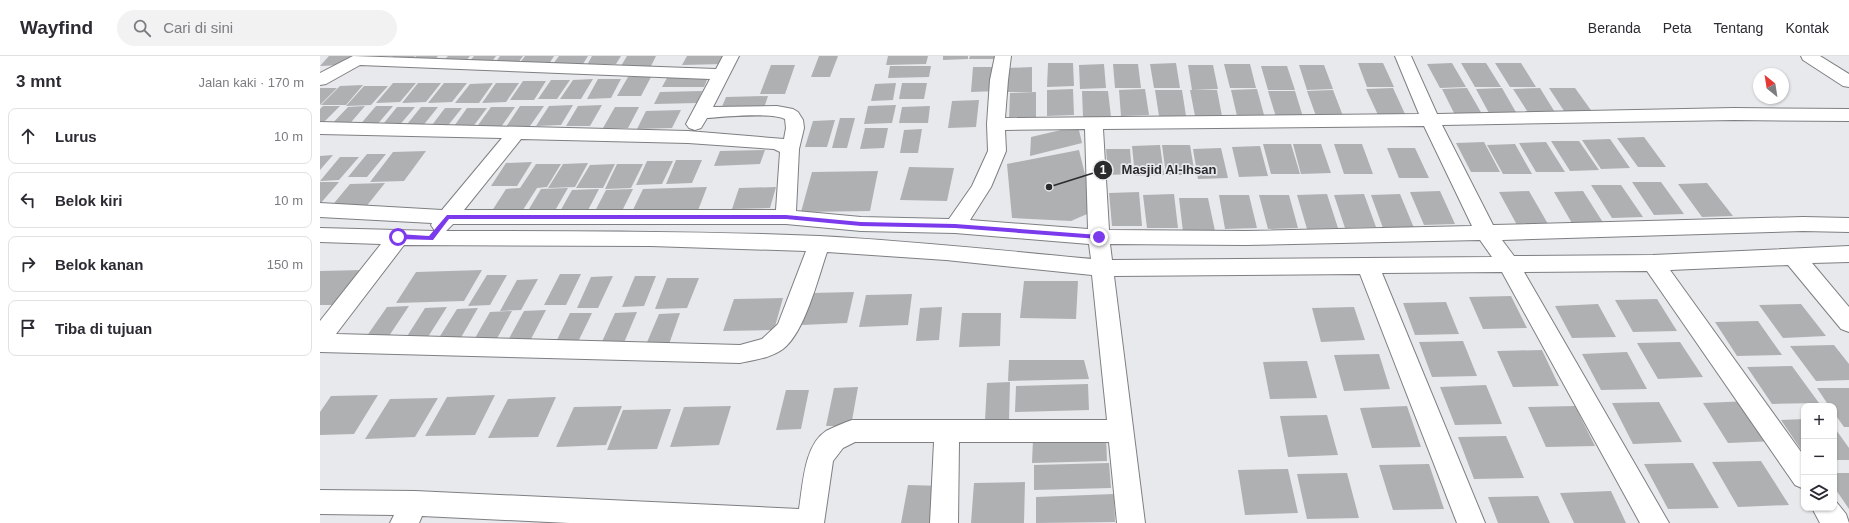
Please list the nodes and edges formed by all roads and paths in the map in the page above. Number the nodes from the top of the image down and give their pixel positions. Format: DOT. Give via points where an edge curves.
graph roads {
  1 [pos="731,56"];
  2 [pos="1003,56"];
  3 [pos="1403,56"];
  4 [pos="1809,56"];
  5 [pos="359,58"];
  6 [pos="722,74"];
  7 [pos="320,80"];
  8 [pos="1849,82"];
  9 [pos="701,113"];
  10 [pos="1849,115"];
  11 [pos="1430,120"];
  12 [pos="1094,123"];
  13 [pos="996,124"];
  14 [pos="320,128"];
  15 [pos="516,134"];
  16 [pos="688,137"];
  17 [pos="790,149"];
  18 [pos="320,210"];
  19 [pos="447,217"];
  20 [pos="786,217"];
  21 [pos="861,224"];
  22 [pos="1849,225"];
  23 [pos="955,226"];
  24 [pos="1486,233"];
  25 [pos="320,235"];
  26 [pos="398,237"];
  27 [pos="1099,237"];
  28 [pos="431,238"];
  29 [pos="1245,238"];
  30 [pos="819,244"];
  31 [pos="850,246"];
  32 [pos="1849,254"];
  33 [pos="1793,256"];
  34 [pos="1654,263"];
  35 [pos="1509,265"];
  36 [pos="1250,266"];
  37 [pos="1368,266"];
  38 [pos="1103,268"];
  39 [pos="1849,322"];
  40 [pos="320,338"];
  41 [pos="320,343"];
  42 [pos="947,431"];
  43 [pos="1120,431"];
  44 [pos="1803,475"];
  45 [pos="320,502"];
  46 [pos="1828,511"];
  47 [pos="410,513"];
  48 [pos="810,523"];
  49 [pos="944,523"];
  50 [pos="1132,523"];
  51 [pos="1471,523"];
  52 [pos="1655,523"];
  53 [pos="1836,523"];
  1 -- 6 [label="street"];
  2 -- 13 [label="street"];
  3 -- 11 [label="street"];
  4 -- 8 [label="street"];
  5 -- 6 [label="street" via="395,63"];
  5 -- 7 [label="street"];
  6 -- 9 [label="street"];
  9 -- 16 [label="street"];
  9 -- 17 [label="street" via="773,110 791,114 794,118 795,133"];
  10 -- 11 [label="street" via="1734,114"];
  11 -- 12 [label="street"];
  11 -- 24 [label="street"];
  12 -- 13 [label="street"];
  12 -- 27 [label="street"];
  13 -- 23 [label="street" via="997,151 981,187"];
  14 -- 15 [label="street"];
  15 -- 16 [label="street"];
  15 -- 19 [label="street"];
  16 -- 17 [label="street" via="778,143"];
  17 -- 20 [label="street"];
  18 -- 19 [label="street"];
  19 -- 20 [label="street"];
  19 -- 28 [label="street"];
  20 -- 21 [label="street"];
  21 -- 23 [label="street"];
  21 -- 31 [label="street"];
  22 -- 24 [label="street" via="1803,224"];
  23 -- 27 [label="street"];
  24 -- 29 [label="street"];
  24 -- 35 [label="street"];
  25 -- 26 [label="street"];
  26 -- 28 [label="street"];
  26 -- 40 [label="street"];
  27 -- 29 [label="street"];
  27 -- 38 [label="street"];
  28 -- 30 [label="street" via="651,239"];
  29 -- 36 [label="street"];
  30 -- 31 [label="street"];
  30 -- 41 [label="street" via="791,322 784,334 772,346 740,354"];
  31 -- 38 [label="street" via="946,252"];
  32 -- 33 [label="street"];
  33 -- 34 [label="street"];
  33 -- 39 [label="street"];
  34 -- 35 [label="street"];
  34 -- 44 [label="street"];
  35 -- 37 [label="street"];
  35 -- 52 [label="street"];
  36 -- 37 [label="street"];
  36 -- 38 [label="street"];
  37 -- 51 [label="street"];
  38 -- 43 [label="street"];
  42 -- 43 [label="street"];
  42 -- 48 [label="street" via="852,431 834,440 821,457"];
  42 -- 49 [label="street"];
  43 -- 50 [label="street"];
  45 -- 47 [label="street"];
  46 -- 53 [label="street"];
  47 -- 48 [label="street"];
}
